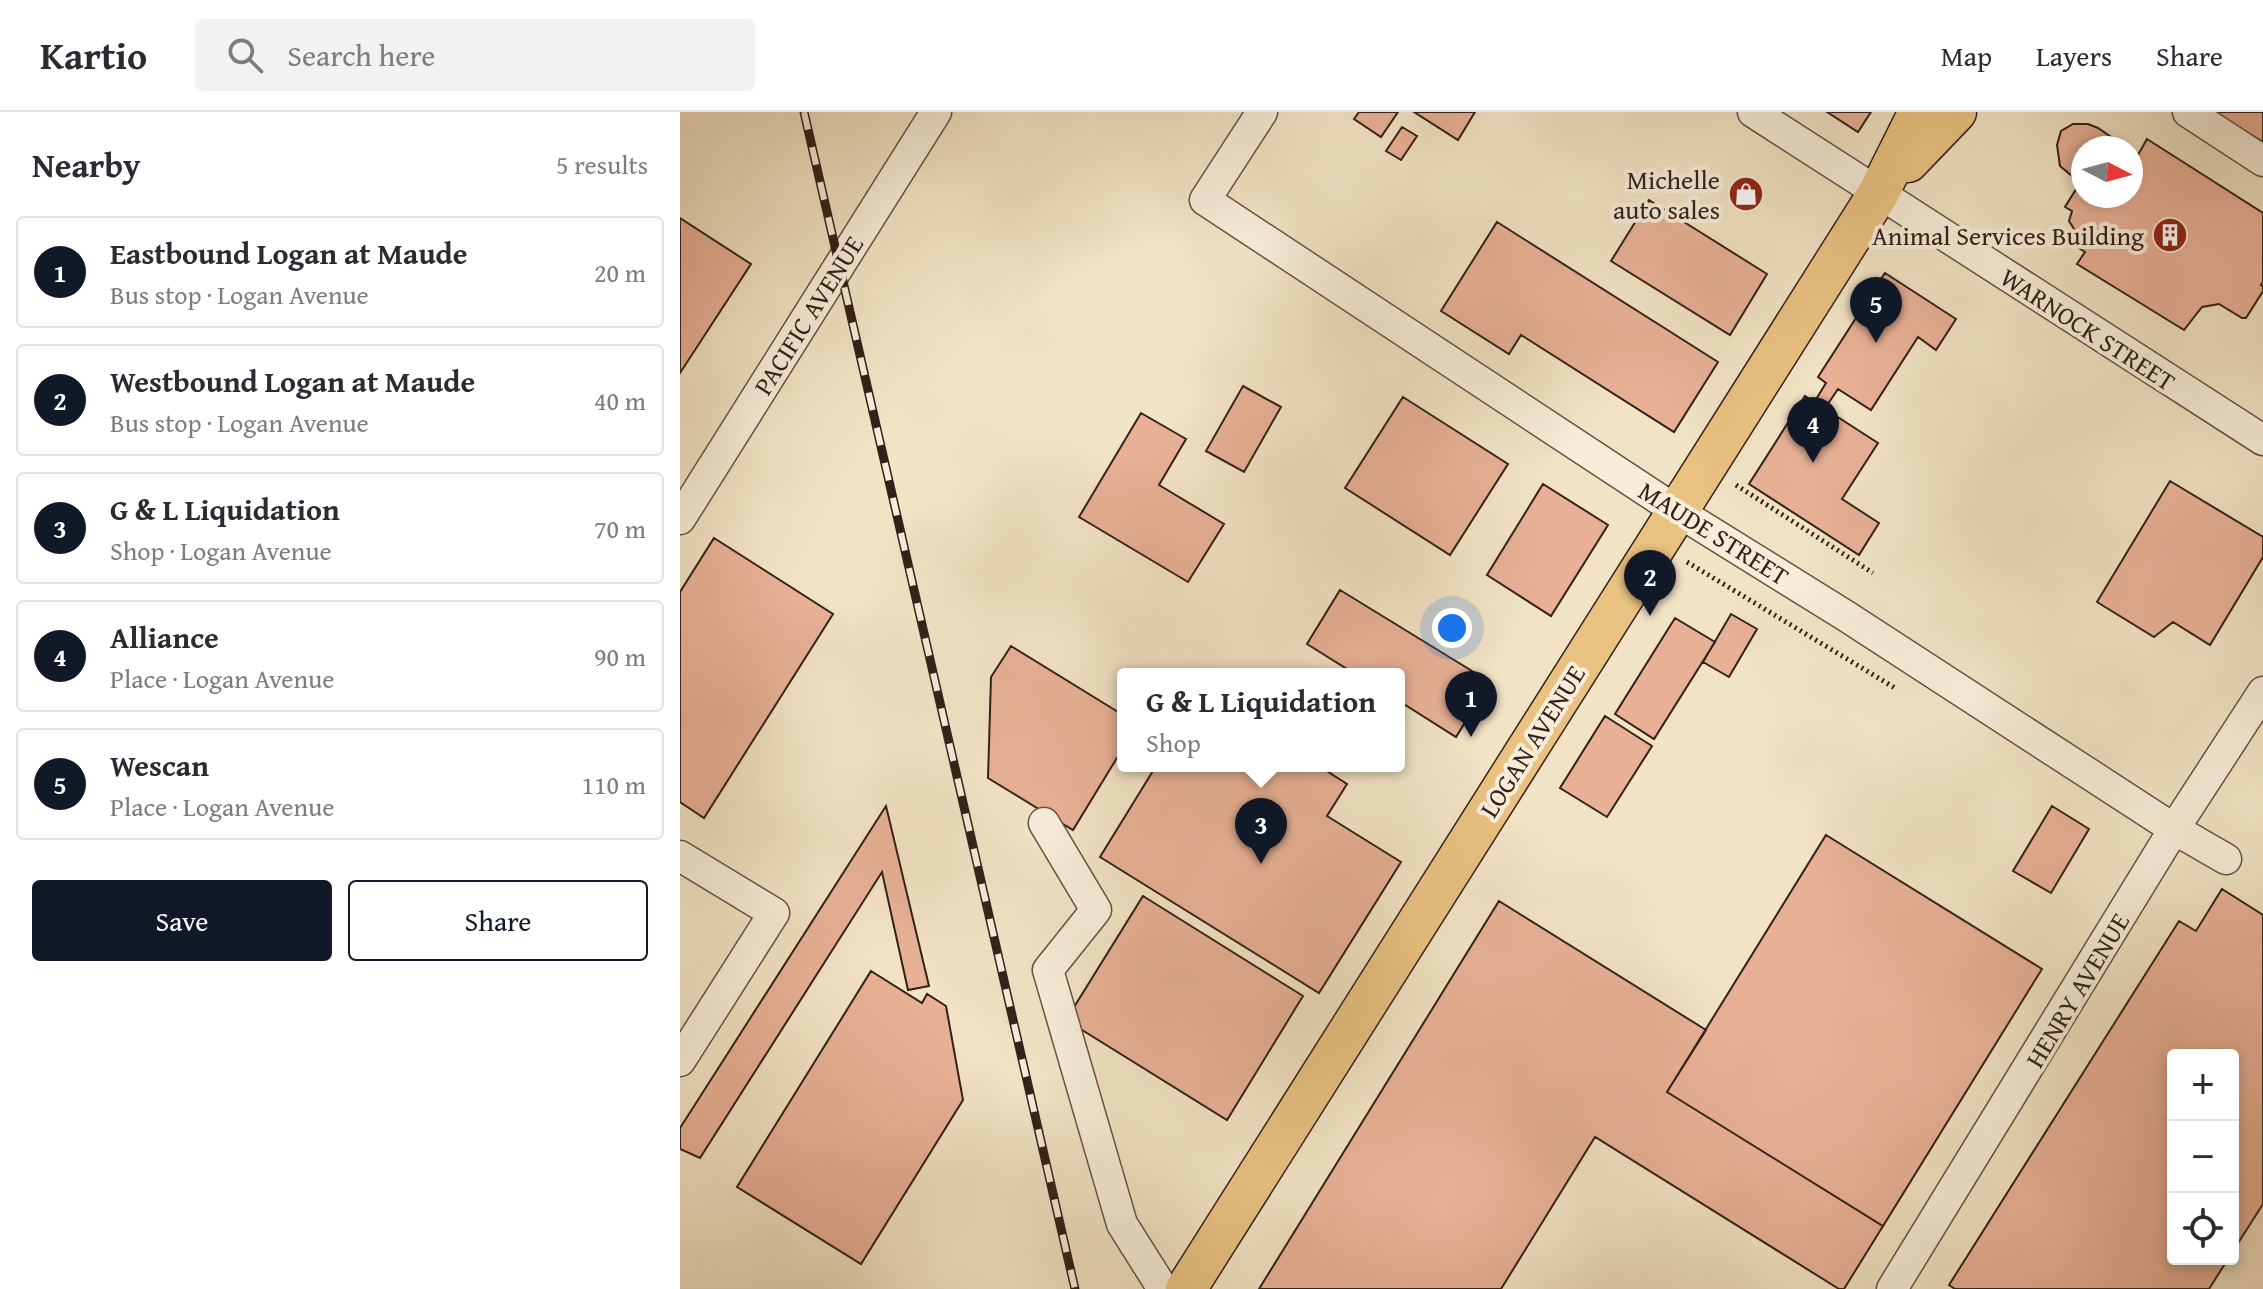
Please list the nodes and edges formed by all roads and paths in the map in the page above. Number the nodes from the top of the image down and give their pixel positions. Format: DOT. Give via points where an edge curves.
graph roads {
  1 [pos="936,112"];
  2 [pos="1262,112"];
  3 [pos="1753,112"];
  4 [pos="1919,112"];
  5 [pos="1956,112"];
  6 [pos="2188,112"];
  7 [pos="2263,161"];
  8 [pos="1878,194"];
  9 [pos="2263,440"];
  10 [pos="1736,485"];
  11 [pos="1677,511"];
  12 [pos="680,519"];
  13 [pos="1687,562"];
  14 [pos="1873,573"];
  15 [pos="1898,690"];
  16 [pos="2263,692"];
  17 [pos="1044,823"];
  18 [pos="2174,829"];
  19 [pos="680,856"];
  20 [pos="2226,859"];
  21 [pos="680,1061"];
  22 [pos="1163,1289"];
  23 [pos="1186,1289"];
  24 [pos="1892,1289"];
  1 -- 12 [label="street, PACIFIC AVENUE"];
  2 -- 11 [label="street, MAUDE STREET" via="1205,200"];
  3 -- 8 [label="street, WARNOCK STREET"];
  4 -- 8 [label="main road, LOGAN AVENUE"];
  5 -- 8 [label="main road, LOGAN AVENUE"];
  6 -- 7 [label="street"];
  8 -- 9 [label="street, WARNOCK STREET"];
  8 -- 11 [label="main road, LOGAN AVENUE"];
  10 -- 14 [label="path"];
  11 -- 18 [label="street, MAUDE STREET"];
  11 -- 23 [label="main road, LOGAN AVENUE"];
  13 -- 15 [label="path"];
  16 -- 18 [label="street, HENRY AVENUE"];
  17 -- 22 [label="street" via="1096,910 1048,970 1122,1224"];
  18 -- 20 [label="street, MAUDE STREET"];
  18 -- 24 [label="street, HENRY AVENUE"];
  19 -- 21 [label="street" via="774,913"];
}
